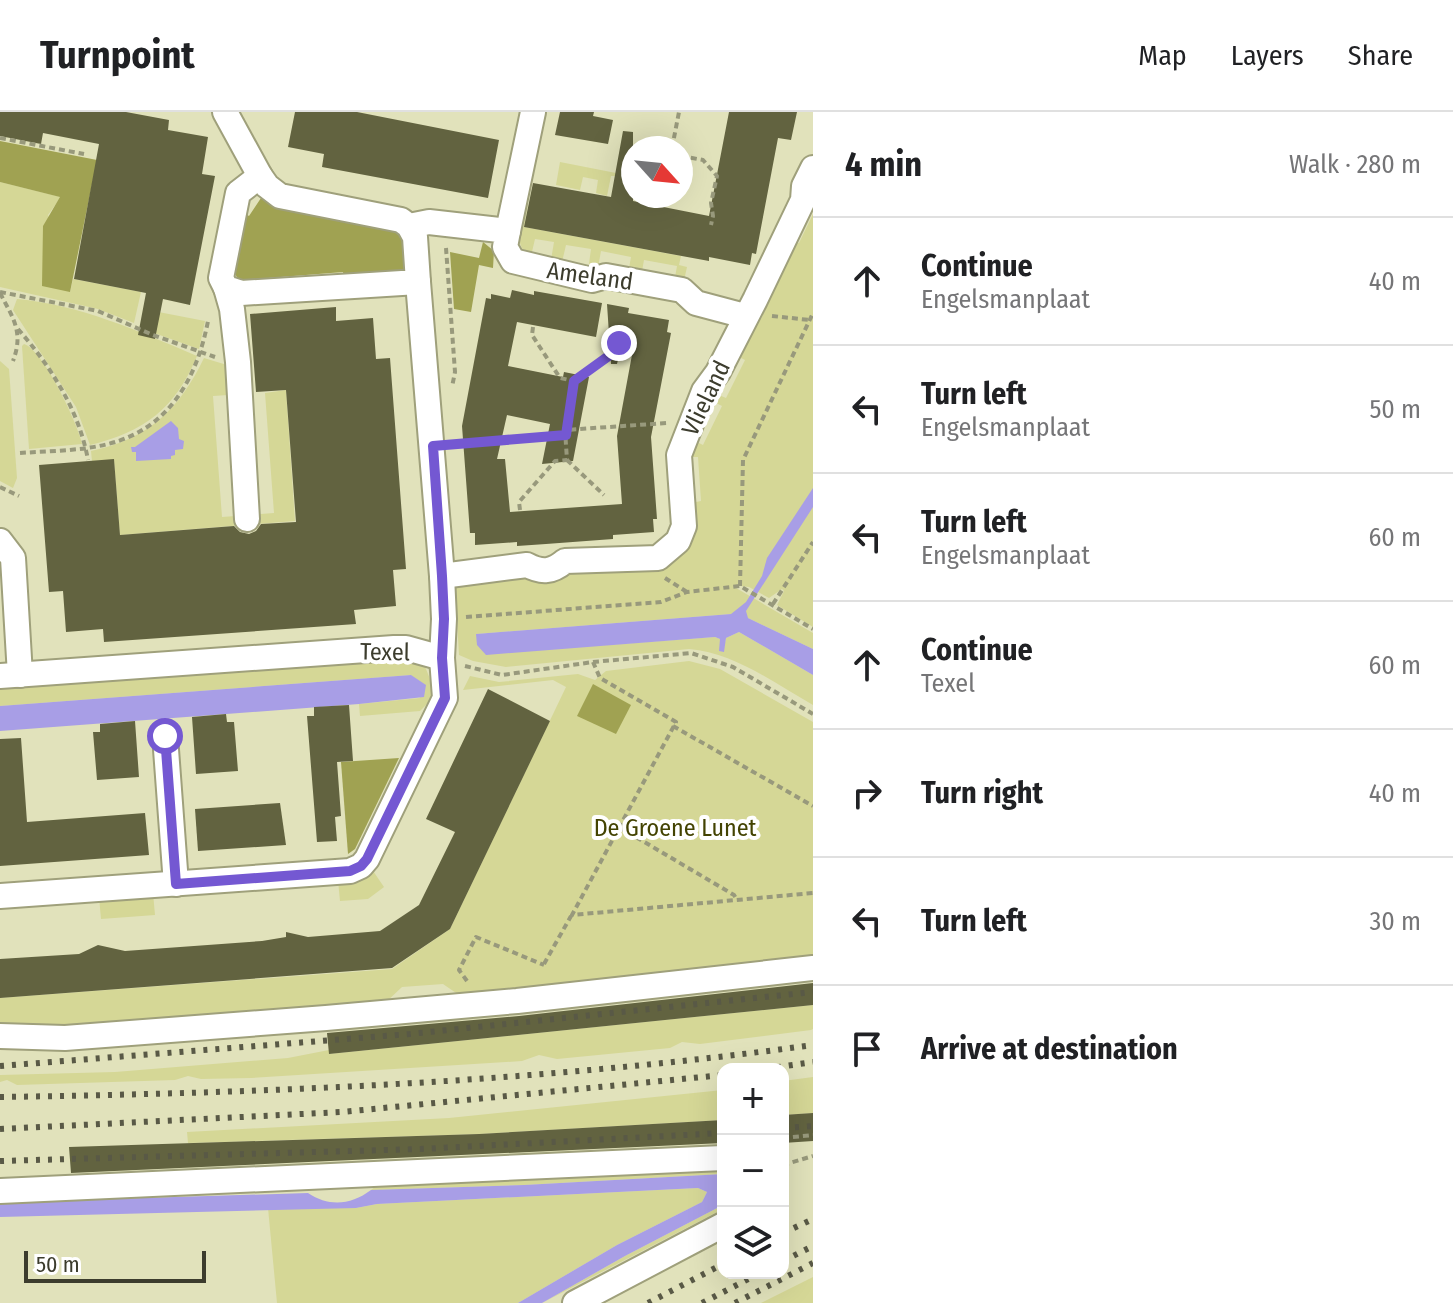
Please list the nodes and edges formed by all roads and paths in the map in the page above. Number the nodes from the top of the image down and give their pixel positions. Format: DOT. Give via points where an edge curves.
graph roads {
  1 [pos="225,112"];
  2 [pos="533,112"];
  3 [pos="679,112"];
  4 [pos="674,136"];
  5 [pos="0,138"];
  6 [pos="84,154"];
  7 [pos="693,158"];
  8 [pos="813,168"];
  9 [pos="260,176"];
  10 [pos="445,224"];
  11 [pos="711,225"];
  12 [pos="409,226"];
  13 [pos="508,231"];
  14 [pos="418,282"];
  15 [pos="226,288"];
  16 [pos="0,292"];
  17 [pos="813,313"];
  18 [pos="745,316"];
  19 [pos="810,320"];
  20 [pos="533,327"];
  21 [pos="18,329"];
  22 [pos="619,343"];
  23 [pos="202,354"];
  24 [pos="13,361"];
  25 [pos="238,362"];
  26 [pos="574,381"];
  27 [pos="452,388"];
  28 [pos="694,421"];
  29 [pos="565,432"];
  30 [pos="433,446"];
  31 [pos="85,448"];
  32 [pos="20,453"];
  33 [pos="88,460"];
  34 [pos="567,460"];
  35 [pos="0,487"];
  36 [pos="604,495"];
  37 [pos="19,496"];
  38 [pos="520,510"];
  39 [pos="247,519"];
  40 [pos="0,541"];
  41 [pos="813,542"];
  42 [pos="442,576"];
  43 [pos="740,586"];
  44 [pos="773,604"];
  45 [pos="444,619"];
  46 [pos="813,629"];
  47 [pos="442,658"];
  48 [pos="593,662"];
  49 [pos="10,675"];
  50 [pos="813,714"];
  51 [pos="673,726"];
  52 [pos="165,736"];
  53 [pos="813,806"];
  54 [pos="619,827"];
  55 [pos="176,884"];
  56 [pos="813,893"];
  57 [pos="0,896"];
  58 [pos="737,900"];
  59 [pos="572,915"];
  60 [pos="813,968"];
  61 [pos="470,985"];
  62 [pos="0,1036"];
  63 [pos="813,1135"];
  64 [pos="789,1137"];
  65 [pos="813,1156"];
  66 [pos="717,1158"];
  67 [pos="789,1163"];
  68 [pos="0,1191"];
  69 [pos="717,1228"];
  70 [pos="575,1303"];
  1 -- 9 [label="street"];
  2 -- 13 [label="street"];
  3 -- 4 [label="path"];
  5 -- 6 [label="path"];
  7 -- 11 [label="path" via="703,160 717,176"];
  8 -- 18 [label="street, Vlieland" via="803,200"];
  9 -- 12 [label="street" via="280,196 401,220"];
  9 -- 15 [label="street" via="238,193 221,278"];
  10 -- 12 [label="street"];
  10 -- 13 [label="street"];
  10 -- 27 [label="path"];
  12 -- 14 [label="street" via="415,237"];
  13 -- 18 [label="street, Ameland" via="505,247 513,261 592,280 606,276 682,290 696,303"];
  14 -- 15 [label="street" via="241,293"];
  14 -- 30 [label="street, Texel"];
  15 -- 23 [label="path" via="210,308"];
  15 -- 25 [label="street"];
  16 -- 21 [label="path"];
  16 -- 23 [label="path" via="98,311"];
  17 -- 19 [label="path"];
  18 -- 19 [label="path"];
  18 -- 28 [label="street, Vlieland" via="704,391"];
  19 -- 43 [label="path" via="743,460"];
  20 -- 26 [label="path" via="532,335 560,378"];
  21 -- 24 [label="path"];
  21 -- 31 [label="path" via="71,404"];
  22 -- 26 [label="path" via="617,350"];
  23 -- 25 [label="path"];
  23 -- 31 [label="path" via="183,391 161,416 134,434"];
  25 -- 39 [label="street"];
  26 -- 29 [label="path"];
  28 -- 29 [label="path"];
  28 -- 42 [label="street, Vlieland" via="679,455 684,526 678,541 658,558 565,561 547,571 527,565"];
  29 -- 30 [label="path"];
  29 -- 34 [label="path"];
  30 -- 42 [label="street, Texel"];
  31 -- 32 [label="path"];
  31 -- 33 [label="path"];
  34 -- 36 [label="path"];
  34 -- 38 [label="path" via="555,461 519,502"];
  35 -- 37 [label="path"];
  40 -- 49 [label="street" via="13,558"];
  41 -- 44 [label="path"];
  42 -- 45 [label="street, Texel"];
  43 -- 44 [label="path"];
  43 -- 45 [label="path" via="687,592 661,602"];
  44 -- 46 [label="path"];
  45 -- 47 [label="street, Texel"];
  47 -- 48 [label="path" via="502,675"];
  47 -- 49 [label="street, Texel" via="394,648"];
  47 -- 55 [label="street" via="445,698 361,866"];
  48 -- 50 [label="path" via="691,653 733,667"];
  48 -- 51 [label="path" via="600,678 675,719"];
  51 -- 53 [label="path"];
  51 -- 54 [label="path"];
  52 -- 55 [label="street"];
  54 -- 58 [label="path"];
  54 -- 59 [label="path"];
  55 -- 57 [label="street"];
  56 -- 58 [label="path"];
  58 -- 59 [label="path"];
  59 -- 61 [label="path" via="544,966 476,937 459,970"];
  60 -- 62 [label="street" via="340,1017 65,1038"];
  63 -- 64 [label="path"];
  65 -- 67 [label="path"];
  66 -- 68 [label="street"];
  69 -- 70 [label="street"];
}
